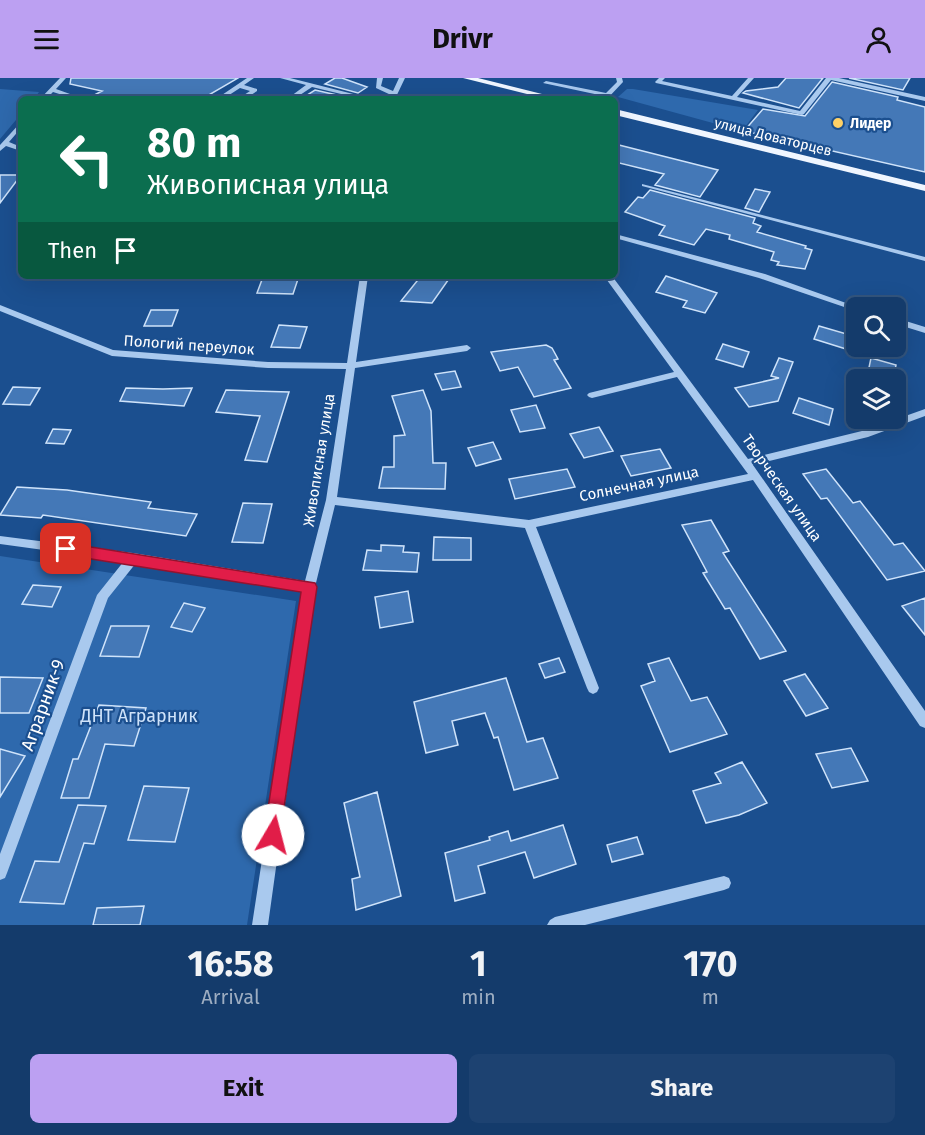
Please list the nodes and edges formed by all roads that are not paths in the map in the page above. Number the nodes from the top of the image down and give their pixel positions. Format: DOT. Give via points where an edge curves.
graph roads {
  1 [pos="63,78"];
  2 [pos="251,78"];
  3 [pos="283,78"];
  4 [pos="380,78"];
  5 [pos="402,78"];
  6 [pos="619,78"];
  7 [pos="662,78"];
  8 [pos="751,78"];
  9 [pos="830,78"];
  10 [pos="472,79"];
  11 [pos="546,83"];
  12 [pos="310,85"];
  13 [pos="240,86"];
  14 [pos="925,88"];
  15 [pos="51,89"];
  16 [pos="45,96"];
  17 [pos="72,96"];
  18 [pos="224,96"];
  19 [pos="246,96"];
  20 [pos="294,96"];
  21 [pos="357,96"];
  22 [pos="393,96"];
  23 [pos="545,96"];
  24 [pos="602,96"];
  25 [pos="607,96"];
  26 [pos="733,98"];
  27 [pos="923,98"];
  28 [pos="618,113"];
  29 [pos="18,128"];
  30 [pos="6,143"];
  31 [pos="18,147"];
  32 [pos="0,149"];
  33 [pos="644,186"];
  34 [pos="925,188"];
  35 [pos="618,237"];
  36 [pos="925,259"];
  37 [pos="364,279"];
  38 [pos="610,279"];
  39 [pos="846,305"];
  40 [pos="0,308"];
  41 [pos="906,324"];
  42 [pos="925,330"];
  43 [pos="467,348"];
  44 [pos="349,366"];
  45 [pos="680,373"];
  46 [pos="592,395"];
  47 [pos="925,412"];
  48 [pos="746,463"];
  49 [pos="755,476"];
  50 [pos="331,500"];
  51 [pos="529,524"];
  52 [pos="0,540"];
  53 [pos="133,558"];
  54 [pos="309,587"];
  55 [pos="593,688"];
  56 [pos="925,722"];
  57 [pos="0,873"];
  58 [pos="724,883"];
  59 [pos="260,925"];
  60 [pos="555,925"];
  1 -- 15 [label="street"];
  2 -- 13 [label="street"];
  3 -- 12 [label="street"];
  4 -- 22 [label="street" via="378,87"];
  5 -- 22 [label="street"];
  6 -- 25 [label="street" via="620,82"];
  7 -- 26 [label="street" via="658,82"];
  8 -- 26 [label="street"];
  9 -- 26 [label="street" via="802,113"];
  9 -- 27 [label="street"];
  10 -- 23 [label="main road"];
  11 -- 24 [label="street"];
  12 -- 20 [label="street"];
  12 -- 21 [label="street"];
  13 -- 18 [label="street"];
  13 -- 19 [label="street" via="255,90"];
  14 -- 27 [label="street"];
  15 -- 16 [label="street"];
  15 -- 17 [label="street"];
  28 -- 34 [label="main road, улица Доваторцев"];
  29 -- 30 [label="street"];
  30 -- 31 [label="street"];
  30 -- 32 [label="street"];
  33 -- 36 [label="street"];
  35 -- 39 [label="street" via="762,276"];
  37 -- 44 [label="street, Живописная улица"];
  38 -- 45 [label="street, Творческая улица"];
  40 -- 44 [label="street, Пологий переулок" via="112,353 268,365"];
  41 -- 42 [label="street"];
  43 -- 44 [label="street, Пологий переулок"];
  44 -- 50 [label="street, Живописная улица"];
  45 -- 46 [label="street"];
  45 -- 48 [label="street, Творческая улица"];
  47 -- 48 [label="street" via="868,433"];
  48 -- 49 [label="street, Творческая улица"];
  49 -- 51 [label="street, Солнечная улица"];
  49 -- 56 [label="street, Творческая улица"];
  50 -- 51 [label="street, Солнечная улица"];
  50 -- 54 [label="street, Живописная улица"];
  51 -- 55 [label="street"];
  52 -- 53 [label="street"];
  53 -- 54 [label="street"];
  53 -- 57 [label="street, Аграрник-9" via="103,595"];
  54 -- 59 [label="street, Живописная улица"];
  58 -- 60 [label="street"];
}
